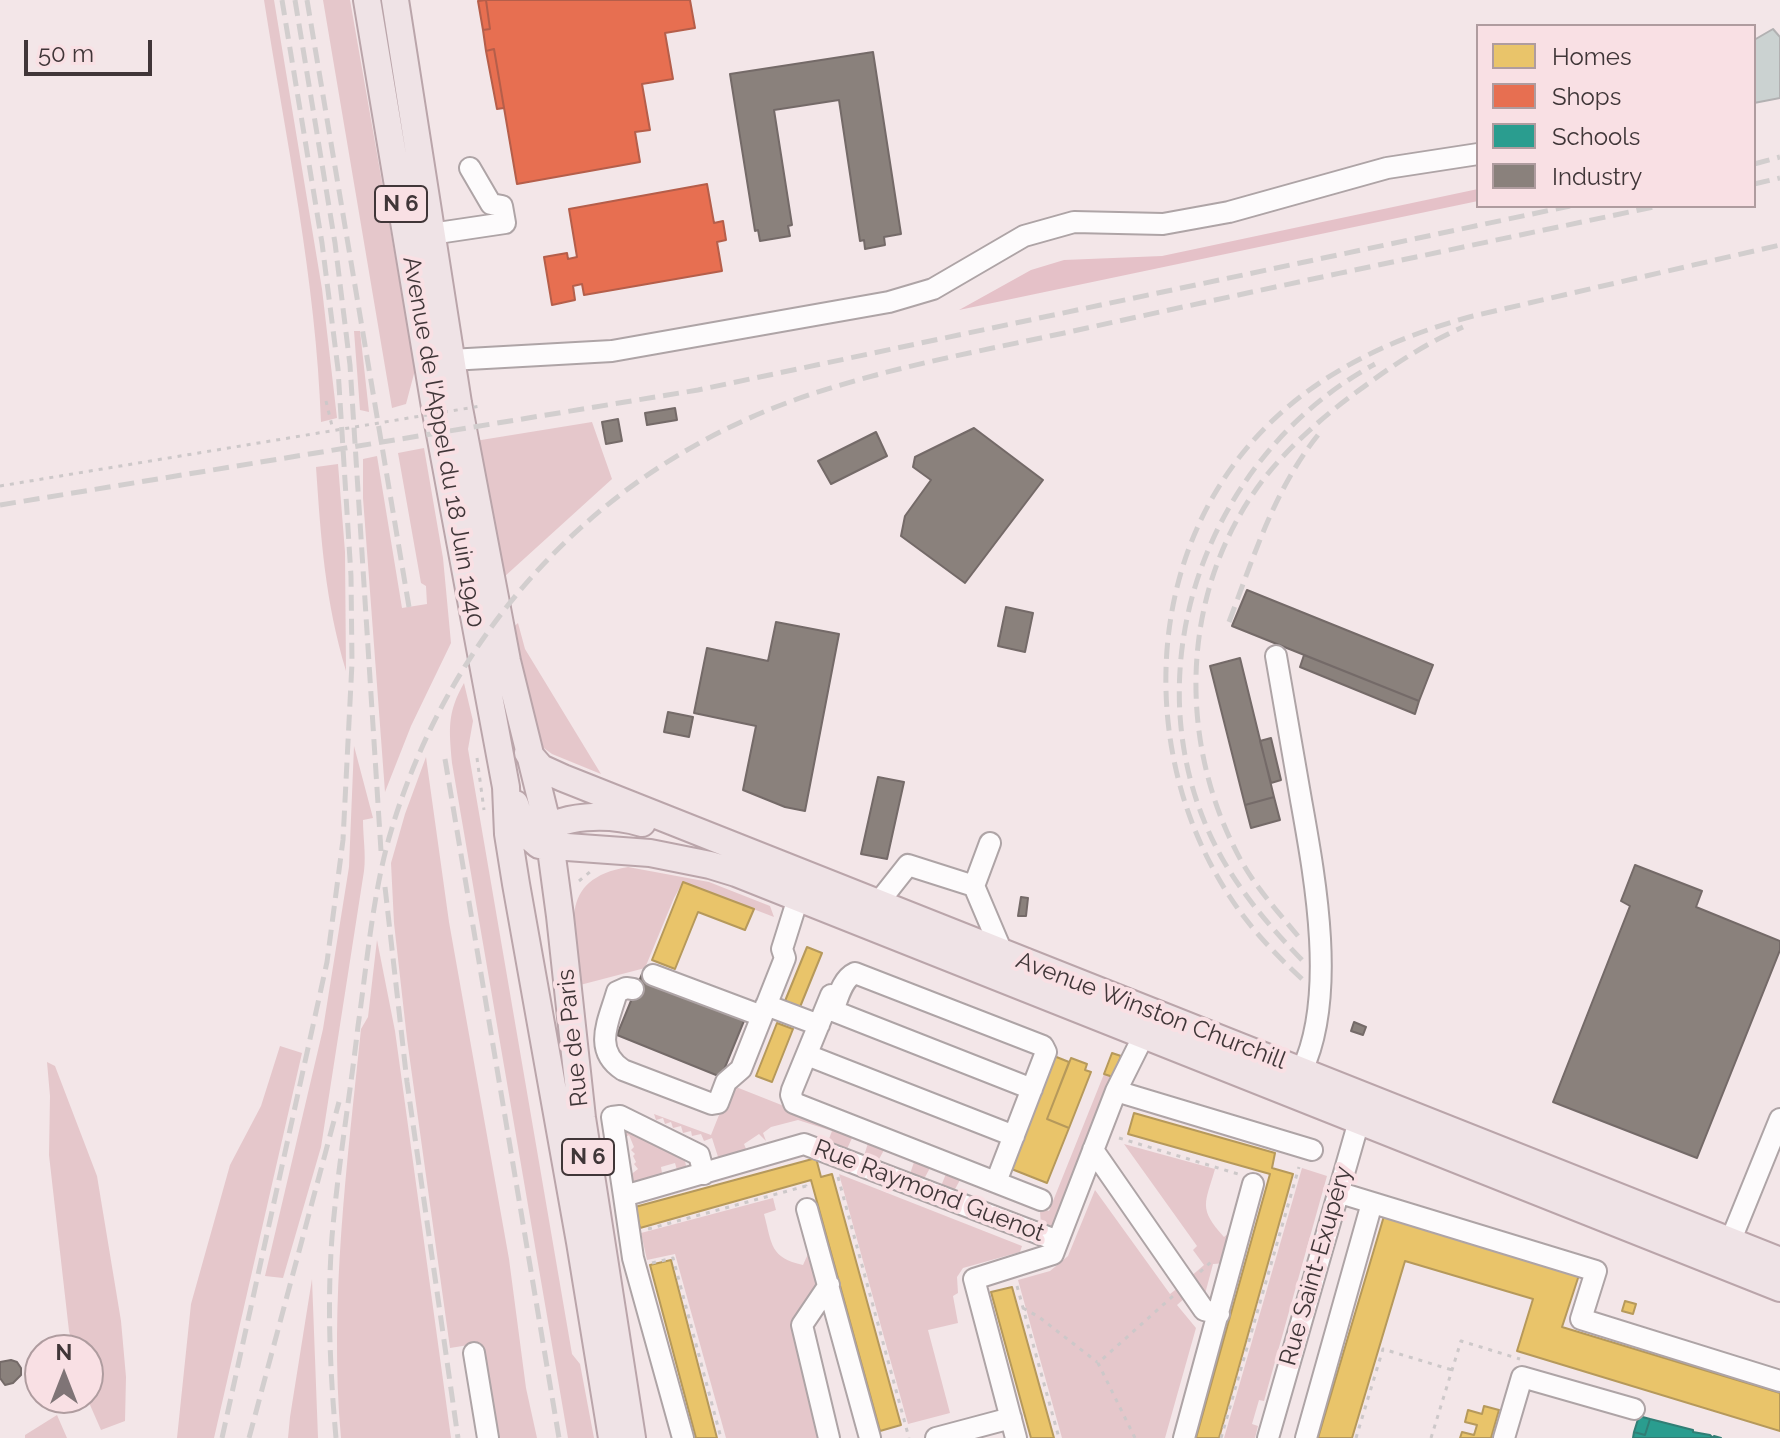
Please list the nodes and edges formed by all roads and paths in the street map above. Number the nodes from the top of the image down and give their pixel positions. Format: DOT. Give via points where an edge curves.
graph roads {
  1 [pos="367,0"];
  2 [pos="395,0"];
  3 [pos="1476,154"];
  4 [pos="470,168"];
  5 [pos="431,234"];
  6 [pos="450,360"];
  7 [pos="326,401"];
  8 [pos="481,404"];
  9 [pos="333,430"];
  10 [pos="0,486"];
  11 [pos="1276,656"];
  12 [pos="528,753"];
  13 [pos="506,787"];
  14 [pos="544,839"];
  15 [pos="990,843"];
  16 [pos="761,857"];
  17 [pos="595,869"];
  18 [pos="564,881"];
  19 [pos="516,884"];
  20 [pos="974,886"];
  21 [pos="798,898"];
  22 [pos="878,903"];
  23 [pos="1002,952"];
  24 [pos="653,975"];
  25 [pos="633,989"];
  26 [pos="827,1009"];
  27 [pos="764,1011"];
  28 [pos="1144,1035"];
  29 [pos="807,1055"];
  30 [pos="1302,1070"];
  31 [pos="1032,1089"];
  32 [pos="1116,1091"];
  33 [pos="1367,1095"];
  34 [pos="1358,1121"];
  35 [pos="1780,1121"];
  36 [pos="1014,1136"];
  37 [pos="1096,1141"];
  38 [pos="1308,1149"];
  39 [pos="832,1154"];
  40 [pos="704,1174"];
  41 [pos="996,1182"];
  42 [pos="1253,1184"];
  43 [pos="1337,1192"];
  44 [pos="624,1196"];
  45 [pos="1041,1200"];
  46 [pos="1372,1203"];
  47 [pos="807,1209"];
  48 [pos="629,1234"];
  49 [pos="1239,1237"];
  50 [pos="1058,1241"];
  51 [pos="1730,1242"];
  52 [pos="1779,1260"];
  53 [pos="635,1267"];
  54 [pos="1011,1267"];
  55 [pos="1186,1284"];
  56 [pos="829,1285"];
  57 [pos="1780,1288"];
  58 [pos="1023,1308"];
  59 [pos="1219,1314"];
  60 [pos="474,1353"];
  61 [pos="1520,1359"];
  62 [pos="1098,1363"];
  63 [pos="1452,1370"];
  64 [pos="1780,1381"];
  65 [pos="1634,1409"];
  66 [pos="1014,1428"];
  67 [pos="488,1438"];
  68 [pos="612,1438"];
  69 [pos="632,1438"];
  70 [pos="683,1438"];
  71 [pos="721,1438"];
  72 [pos="829,1438"];
  73 [pos="870,1438"];
  74 [pos="909,1438"];
  75 [pos="936,1438"];
  76 [pos="1059,1438"];
  77 [pos="1135,1438"];
  78 [pos="1184,1438"];
  79 [pos="1221,1438"];
  80 [pos="1268,1438"];
  81 [pos="1306,1438"];
  82 [pos="1356,1438"];
  83 [pos="1431,1438"];
  84 [pos="1504,1438"];
  1 -- 13 [label="main road, Avenue de l'Appel du 18 Juin 1940 / N 6"];
  2 -- 5 [label="main road, N 6"];
  3 -- 6 [label="street" via="1387,168 1229,212 1163,224 1063,224 1024,236 933,289 889,302 612,351"];
  4 -- 5 [label="street" via="491,204 502,206 505,223"];
  5 -- 6 [label="main road, N 6"];
  6 -- 12 [label="main road, N 6"];
  7 -- 9 [label="path"];
  8 -- 9 [label="path, bridge"];
  9 -- 10 [label="path, bridge"];
  11 -- 30 [label="street" via="1317,900 1321,971 1313,1048"];
  12 -- 14 [label="main road, N 6"];
  12 -- 16 [label="main road, Avenue Winston Churchill" via="555,775"];
  13 -- 14 [label="main road" via="525,833"];
  13 -- 19 [label="main road, Avenue de l'Appel du 18 Juin 1940 / N 6"];
  14 -- 16 [label="main road" via="597,816 613,817"];
  14 -- 18 [label="main road, N 6"];
  14 -- 19 [label="main road" via="518,868"];
  14 -- 21 [label="main road, Avenue Winston Churchill" via="678,857"];
  15 -- 20 [label="street"];
  16 -- 22 [label="main road, Avenue Winston Churchill"];
  17 -- 18 [label="path"];
  18 -- 69 [label="main road, Rue de Paris / N 6" via="582,1118"];
  19 -- 68 [label="main road, Rue de Paris / N 6"];
  20 -- 22 [label="street" via="908,865"];
  20 -- 23 [label="street"];
  21 -- 27 [label="street" via="782,949 785,958"];
  21 -- 28 [label="main road, Avenue Winston Churchill"];
  22 -- 23 [label="main road, Avenue Winston Churchill"];
  23 -- 30 [label="main road, Avenue Winston Churchill"];
  24 -- 27 [label="street"];
  25 -- 27 [label="street" via="617,992 604,1035 613,1064 712,1104 741,1069"];
  26 -- 27 [label="street"];
  26 -- 29 [label="street"];
  26 -- 31 [label="street"];
  26 -- 31 [label="street" via="855,973 1043,1046 1046,1052"];
  28 -- 32 [label="street"];
  28 -- 34 [label="main road, Avenue Winston Churchill"];
  29 -- 36 [label="street"];
  29 -- 41 [label="street" via="792,1090 794,1103"];
  30 -- 33 [label="main road, Avenue Winston Churchill"];
  31 -- 36 [label="street"];
  32 -- 37 [label="street"];
  32 -- 38 [label="street"];
  33 -- 34 [label="street, Rue Saint-Exupéry"];
  33 -- 51 [label="main road, Avenue Winston Churchill"];
  34 -- 43 [label="street, Rue Saint-Exupéry"];
  34 -- 57 [label="main road, Avenue Winston Churchill"];
  35 -- 51 [label="street"];
  36 -- 41 [label="street"];
  37 -- 42 [label="path" via="1252,1179"];
  37 -- 50 [label="street"];
  37 -- 55 [label="street"];
  38 -- 79 [label="path"];
  39 -- 40 [label="street, Rue Raymond Guenot" via="804,1144"];
  39 -- 50 [label="street, Rue Raymond Guenot"];
  39 -- 74 [label="path"];
  40 -- 44 [label="street, Rue Raymond Guenot"];
  40 -- 44 [label="street" via="699,1155 620,1116 612,1117"];
  41 -- 45 [label="street"];
  42 -- 49 [label="street"];
  43 -- 46 [label="street"];
  43 -- 80 [label="street, Rue Saint-Exupéry"];
  44 -- 48 [label="street"];
  46 -- 64 [label="street" via="1596,1271 1581,1319"];
  46 -- 81 [label="street"];
  47 -- 48 [label="path" via="806,1186"];
  47 -- 56 [label="street"];
  48 -- 53 [label="street"];
  49 -- 55 [label="path"];
  49 -- 59 [label="street"];
  50 -- 54 [label="street" via="1053,1254"];
  51 -- 52 [label="main road, Avenue Winston Churchill"];
  53 -- 70 [label="street"];
  53 -- 71 [label="path" via="673,1258"];
  54 -- 58 [label="path"];
  54 -- 66 [label="street" via="974,1279"];
  55 -- 59 [label="street" via="1204,1310"];
  55 -- 62 [label="path"];
  56 -- 72 [label="street" via="802,1325"];
  56 -- 73 [label="street"];
  58 -- 62 [label="path"];
  58 -- 76 [label="path"];
  59 -- 78 [label="street"];
  60 -- 67 [label="street"];
  61 -- 63 [label="path" via="1461,1341"];
  62 -- 77 [label="path"];
  63 -- 82 [label="path" via="1383,1349"];
  63 -- 83 [label="path"];
  65 -- 84 [label="street" via="1522,1377"];
  66 -- 75 [label="street"];
}
